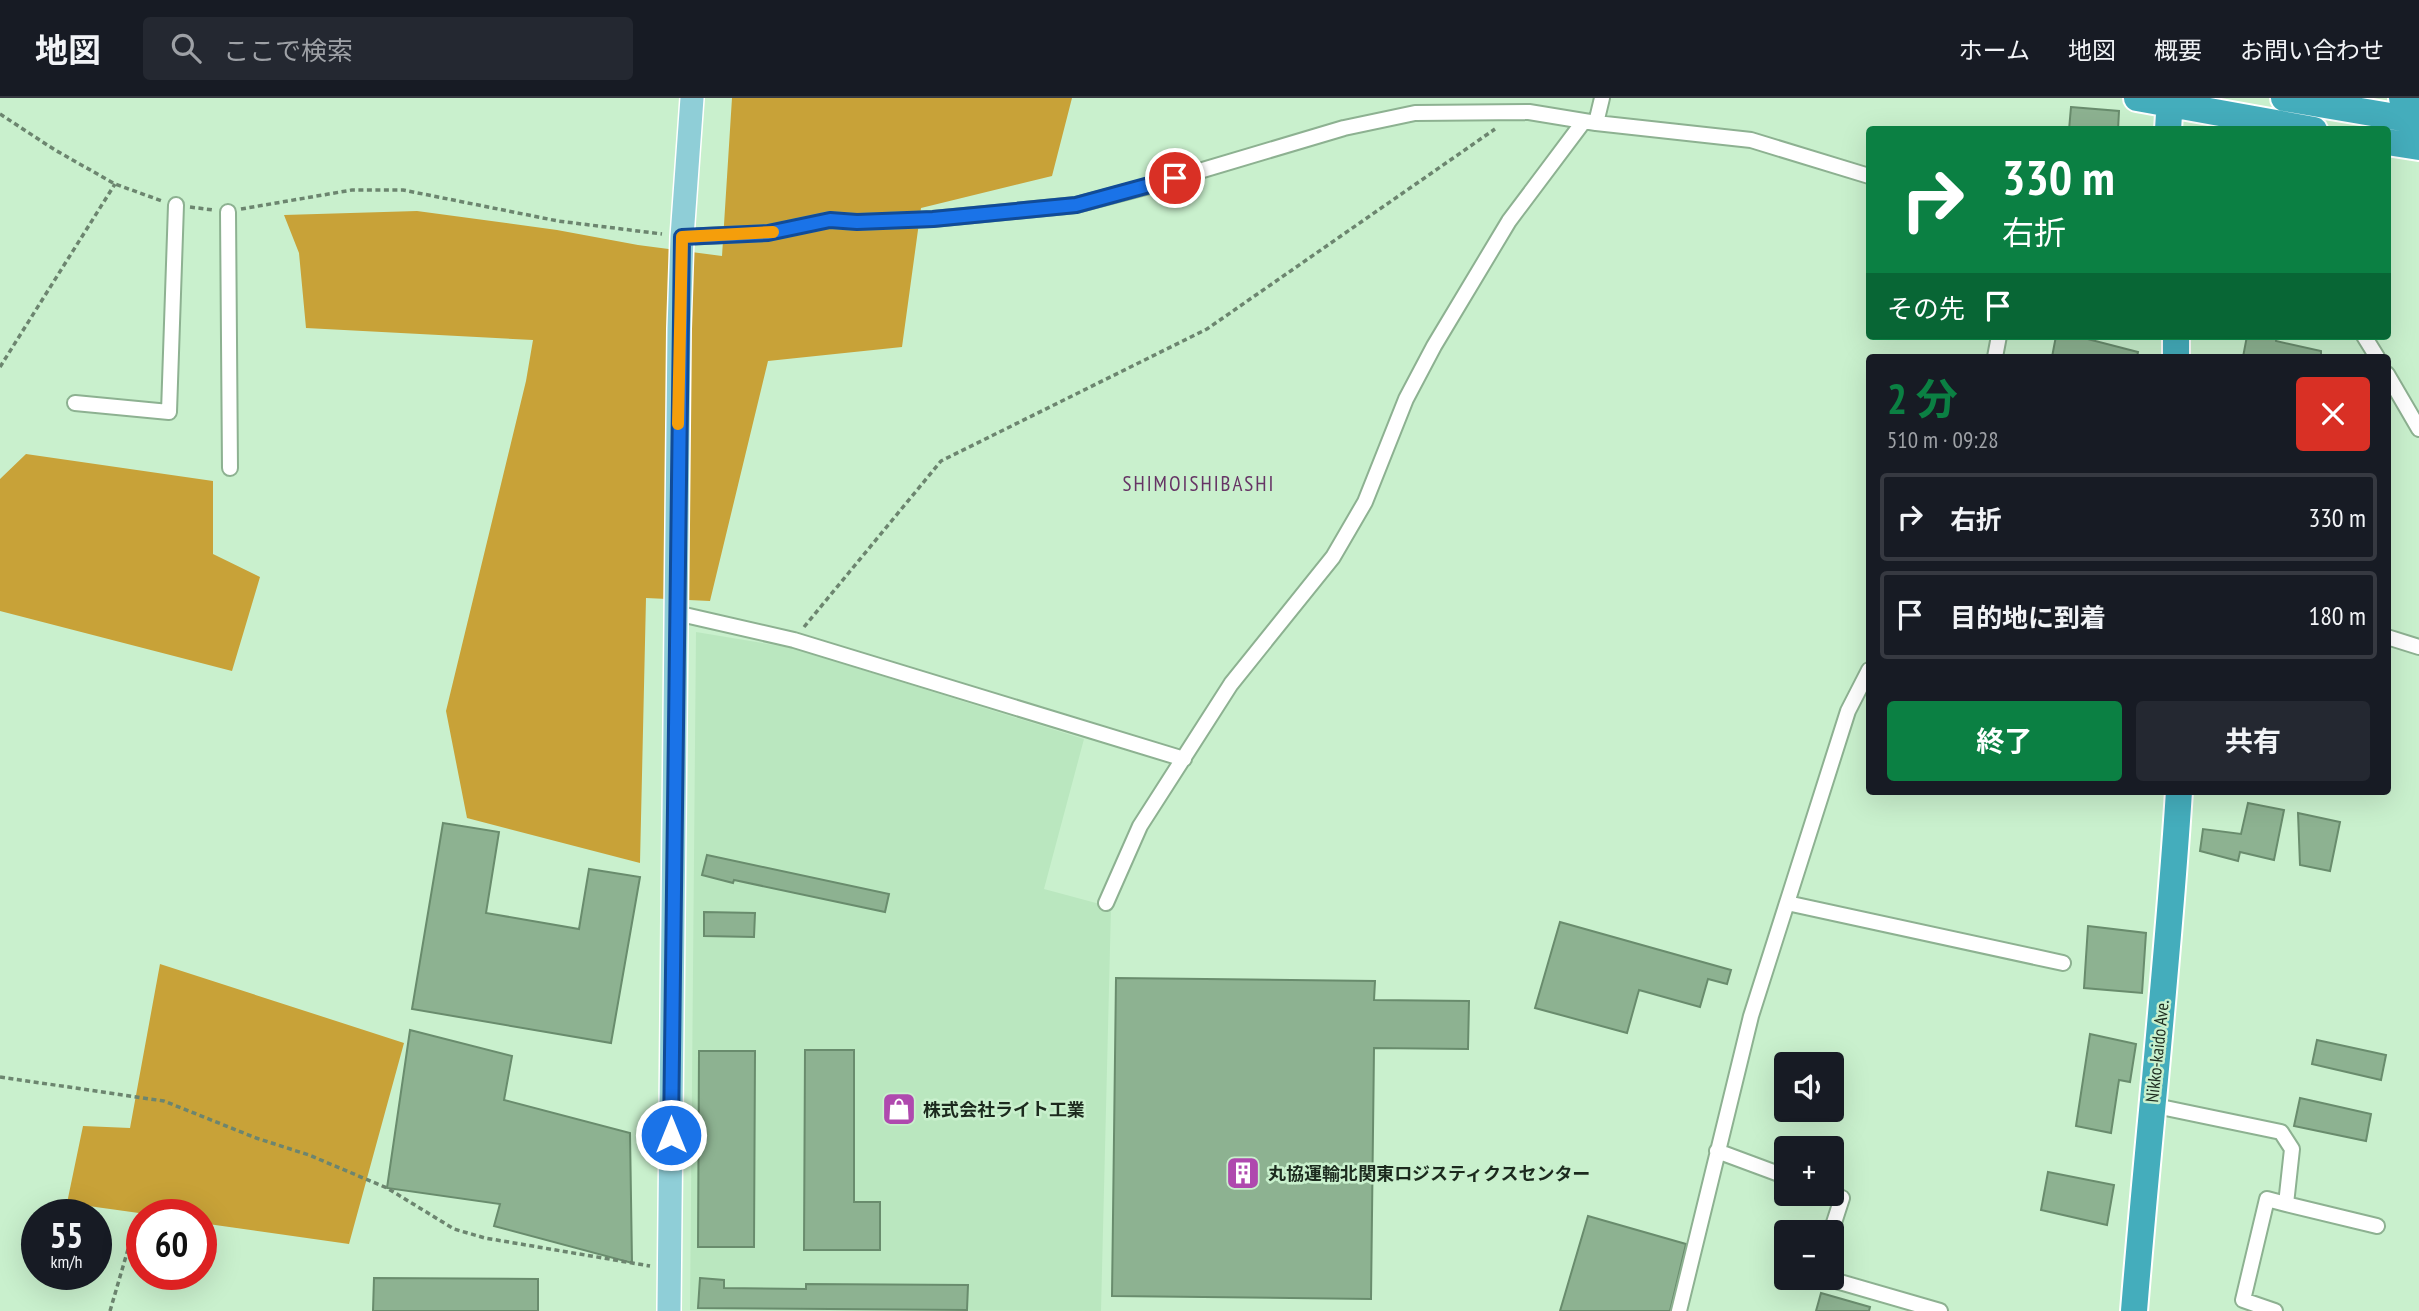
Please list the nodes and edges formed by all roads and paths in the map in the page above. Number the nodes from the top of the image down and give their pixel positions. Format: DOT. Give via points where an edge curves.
graph roads {
  1 [pos="692,98"];
  2 [pos="1602,98"];
  3 [pos="2137,98"];
  4 [pos="2284,98"];
  5 [pos="2402,98"];
  6 [pos="2419,101"];
  7 [pos="2169,110"];
  8 [pos="1519,112"];
  9 [pos="0,114"];
  10 [pos="2419,121"];
  11 [pos="1590,122"];
  12 [pos="2285,126"];
  13 [pos="1866,175"];
  14 [pos="115,184"];
  15 [pos="176,205"];
  16 [pos="228,212"];
  17 [pos="682,237"];
  18 [pos="0,367"];
  19 [pos="2391,381"];
  20 [pos="75,403"];
  21 [pos="2419,429"];
  22 [pos="230,468"];
  23 [pos="676,613"];
  24 [pos="2391,639"];
  25 [pos="794,640"];
  26 [pos="2419,647"];
  27 [pos="1866,679"];
  28 [pos="1184,759"];
  29 [pos="2179,795"];
  30 [pos="1106,903"];
  31 [pos="1787,903"];
  32 [pos="2063,963"];
  33 [pos="0,1077"];
  34 [pos="2151,1105"];
  35 [pos="1717,1151"];
  36 [pos="1774,1172"];
  37 [pos="2286,1204"];
  38 [pos="2377,1226"];
  39 [pos="126,1256"];
  40 [pos="670,1269"];
  41 [pos="1844,1283"];
  42 [pos="110,1311"];
  43 [pos="669,1311"];
  44 [pos="1679,1311"];
  45 [pos="1940,1311"];
  46 [pos="2134,1311"];
  47 [pos="2275,1311"];
  1 -- 17 [label="main road"];
  2 -- 11 [label="street"];
  3 -- 7 [label="highway"];
  4 -- 10 [label="highway"];
  5 -- 6 [label="highway"];
  7 -- 12 [label="highway"];
  8 -- 11 [label="street"];
  8 -- 17 [label="street" via="1415,113 1344,128 1076,205 933,219 830,220 768,233"];
  8 -- 25 [label="path" via="1207,330 942,461"];
  9 -- 14 [label="path"];
  11 -- 13 [label="street" via="1751,140"];
  11 -- 28 [label="street" via="1509,221 1434,346 1406,399 1365,502 1333,558 1231,684"];
  14 -- 15 [label="path"];
  14 -- 18 [label="path"];
  15 -- 16 [label="path"];
  15 -- 20 [label="street" via="169,412"];
  16 -- 17 [label="path" via="352,190 403,190 558,221"];
  16 -- 22 [label="street"];
  17 -- 23 [label="main road"];
  19 -- 21 [label="street"];
  23 -- 25 [label="street"];
  23 -- 40 [label="main road"];
  24 -- 26 [label="street"];
  25 -- 28 [label="street"];
  27 -- 31 [label="street" via="1848,711"];
  28 -- 30 [label="street" via="1140,826"];
  29 -- 34 [label="highway, Nikko-kaido Ave."];
  31 -- 32 [label="street"];
  31 -- 35 [label="street" via="1751,1016"];
  33 -- 40 [label="path" via="164,1101 387,1188 454,1229"];
  34 -- 37 [label="street" via="2281,1132 2292,1149"];
  34 -- 46 [label="highway, Nikko-kaido Ave."];
  35 -- 36 [label="street"];
  35 -- 44 [label="street"];
  37 -- 38 [label="street"];
  37 -- 47 [label="street" via="2267,1199 2243,1300"];
  39 -- 42 [label="path"];
  40 -- 43 [label="main road"];
  41 -- 45 [label="street"];
}
